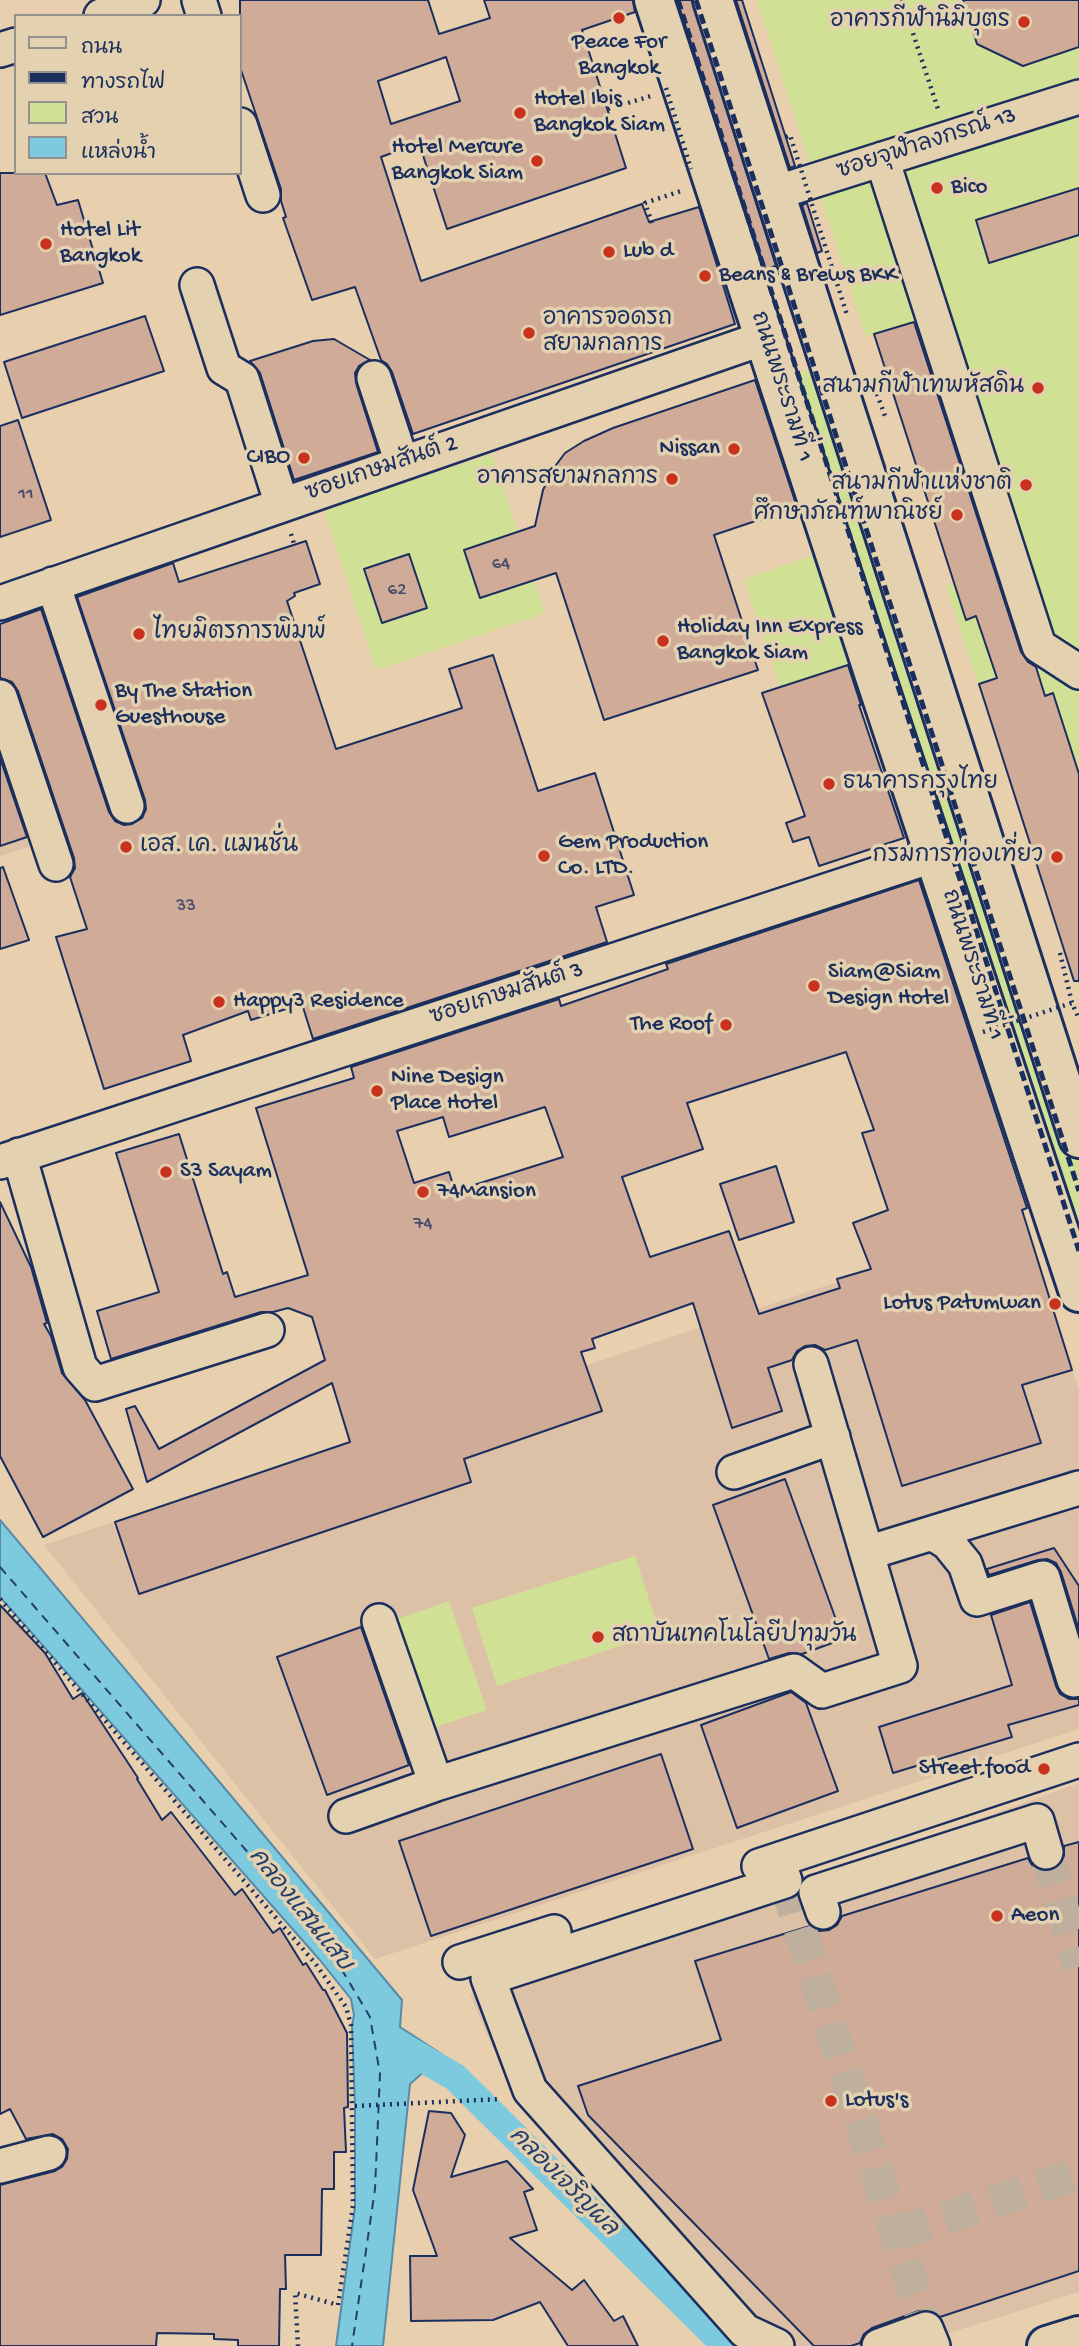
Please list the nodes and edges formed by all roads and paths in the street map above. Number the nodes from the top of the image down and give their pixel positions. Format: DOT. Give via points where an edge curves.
graph roads {
  1 [pos="143,0"];
  2 [pos="654,0"];
  3 [pos="713,0"];
  4 [pos="902,0"];
  5 [pos="106,14"];
  6 [pos="674,87"];
  7 [pos="1079,97"];
  8 [pos="608,109"];
  9 [pos="242,131"];
  10 [pos="786,136"];
  11 [pos="947,139"];
  12 [pos="882,159"];
  13 [pos="691,169"];
  14 [pos="692,188"];
  15 [pos="775,193"];
  16 [pos="263,195"];
  17 [pos="652,223"];
  18 [pos="197,285"];
  19 [pos="847,315"];
  20 [pos="764,338"];
  21 [pos="374,379"];
  22 [pos="402,463"];
  23 [pos="286,519"];
  24 [pos="294,544"];
  25 [pos="53,584"];
  26 [pos="0,603"];
  27 [pos="1079,672"];
  28 [pos="0,696"];
  29 [pos="127,806"];
  30 [pos="594,836"];
  31 [pos="597,845"];
  32 [pos="55,851"];
  33 [pos="935,855"];
  34 [pos="1060,953"];
  35 [pos="1072,1003"];
  36 [pos="1079,1019"];
  37 [pos="983,1032"];
  38 [pos="1079,1138"];
  39 [pos="10,1158"];
  40 [pos="1079,1292"];
  41 [pos="267,1330"];
  42 [pos="811,1364"];
  43 [pos="833,1437"];
  44 [pos="734,1472"];
  45 [pos="1079,1488"];
  46 [pos="932,1533"];
  47 [pos="867,1553"];
  48 [pos="0,1599"];
  49 [pos="379,1621"];
  50 [pos="1074,1680"];
  51 [pos="1079,1760"];
  52 [pos="436,1784"];
  53 [pos="346,1816"];
  54 [pos="1046,1852"];
  55 [pos="781,1870"];
  56 [pos="822,1912"];
  57 [pos="460,1962"];
  58 [pos="506,2099"];
  59 [pos="355,2106"];
  60 [pos="49,2153"];
  61 [pos="0,2165"];
  62 [pos="1079,2336"];
  63 [pos="930,2337"];
  64 [pos="298,2346"];
  65 [pos="778,2346"];
  66 [pos="879,2346"];
  67 [pos="1047,2346"];
  1 -- 5 [label="street"];
  2 -- 6 [label="main road, ถนนพระรามที่ 1"];
  3 -- 15 [label="main road"];
  4 -- 11 [label="path"];
  6 -- 8 [label="path"];
  6 -- 13 [label="path, bridge"];
  6 -- 20 [label="main road, ถนนพระรามที่ 1"];
  7 -- 11 [label="street, ซอยจุฬาลงกรณ์ 13"];
  9 -- 16 [label="street"];
  10 -- 19 [label="path, bridge" via="790,135"];
  11 -- 12 [label="street, ซอยจุฬาลงกรณ์ 13"];
  12 -- 15 [label="street, ซอยจุฬาลงกรณ์ 13"];
  12 -- 27 [label="street" via="1039,646"];
  14 -- 17 [label="path" via="645,203"];
  15 -- 38 [label="main road"];
  18 -- 23 [label="street" via="224,368 242,379"];
  20 -- 22 [label="street, ซอยเกษมสันต์ 2"];
  20 -- 33 [label="main road, ถนนพระรามที่ 1"];
  21 -- 22 [label="street"];
  22 -- 23 [label="street, ซอยเกษมสันต์ 2"];
  23 -- 24 [label="path"];
  23 -- 25 [label="street, ซอยเกษมสันต์ 2"];
  25 -- 26 [label="street, ซอยเกษมสันต์ 2"];
  25 -- 29 [label="street"];
  28 -- 32 [label="street"];
  30 -- 31 [label="path"];
  33 -- 39 [label="street, ซอยเกษมสันต์ 3"];
  33 -- 40 [label="main road, ถนนพระรามที่ 1"];
  34 -- 35 [label="path"];
  35 -- 36 [label="path"];
  35 -- 37 [label="path, bridge"];
  39 -- 41 [label="street" via="80,1367 95,1384"];
  42 -- 43 [label="street"];
  43 -- 44 [label="street"];
  43 -- 47 [label="street"];
  45 -- 46 [label="street"];
  46 -- 47 [label="street"];
  46 -- 50 [label="street" via="948,1543 965,1564 977,1599 1043,1577"];
  47 -- 52 [label="street" via="900,1666 822,1691 794,1671"];
  48 -- 64 [label="path" via="315,1963 346,2007 351,2025 353,2206 338,2305 295,2293"];
  49 -- 52 [label="street"];
  51 -- 55 [label="street"];
  52 -- 53 [label="street"];
  54 -- 56 [label="street" via="1037,1821 816,1892"];
  55 -- 57 [label="street"];
  55 -- 65 [label="street" via="488,1978 530,2090 746,2331"];
  58 -- 59 [label="path"];
  60 -- 61 [label="street"];
  62 -- 67 [label="main road"];
  63 -- 66 [label="street"];
}
